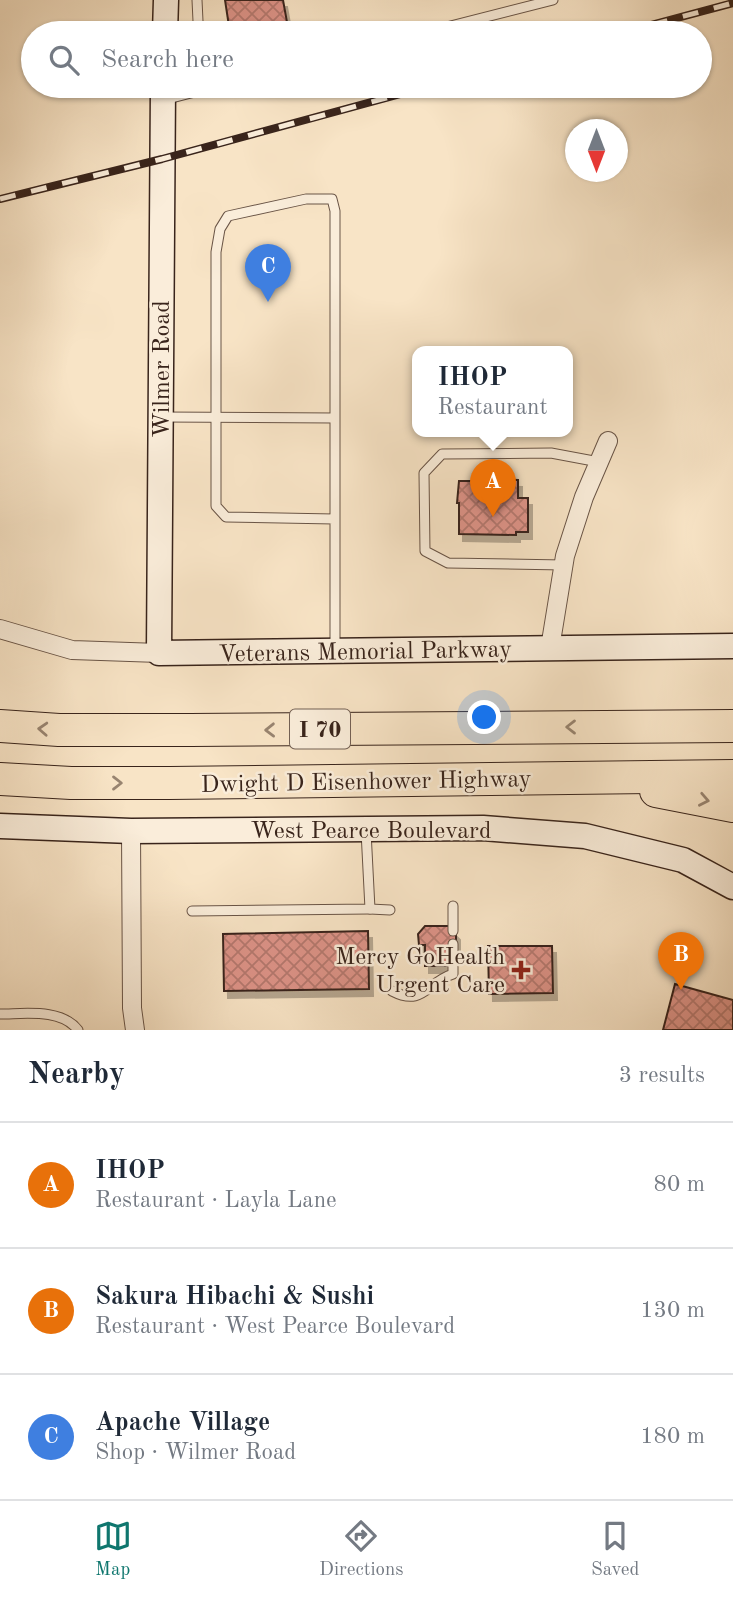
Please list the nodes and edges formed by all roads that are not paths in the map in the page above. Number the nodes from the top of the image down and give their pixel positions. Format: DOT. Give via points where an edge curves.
graph roads {
  1 [pos="166,0"];
  2 [pos="197,0"];
  3 [pos="553,0"];
  4 [pos="165,21"];
  5 [pos="198,21"];
  6 [pos="470,21"];
  7 [pos="162,98"];
  8 [pos="160,417"];
  9 [pos="216,417"];
  10 [pos="334,418"];
  11 [pos="608,441"];
  12 [pos="599,462"];
  13 [pos="334,519"];
  14 [pos="564,565"];
  15 [pos="0,629"];
  16 [pos="733,646"];
  17 [pos="550,649"];
  18 [pos="335,651"];
  19 [pos="159,653"];
  20 [pos="0,726"];
  21 [pos="733,726"];
  22 [pos="733,776"];
  23 [pos="589,778"];
  24 [pos="0,779"];
  25 [pos="733,806"];
  26 [pos="0,826"];
  27 [pos="366,829"];
  28 [pos="131,831"];
  29 [pos="733,887"];
  30 [pos="453,906"];
  31 [pos="370,909"];
  32 [pos="390,910"];
  33 [pos="192,911"];
  34 [pos="453,931"];
  35 [pos="453,944"];
  36 [pos="392,991"];
  37 [pos="132,1008"];
  38 [pos="0,1014"];
  39 [pos="78,1030"];
  40 [pos="125,1030"];
  41 [pos="135,1030"];
  1 -- 4 [label="street"];
  2 -- 5 [label="lane"];
  3 -- 6 [label="lane"];
  7 -- 8 [label="street, Wilmer Road"];
  8 -- 9 [label="lane"];
  8 -- 19 [label="street, Wilmer Road"];
  9 -- 10 [label="lane"];
  9 -- 10 [label="lane" via="216,252 220,229 228,216 306,199 332,199"];
  9 -- 13 [label="lane" via="216,506 226,517"];
  10 -- 13 [label="lane"];
  11 -- 12 [label="street"];
  12 -- 14 [label="street"];
  12 -- 14 [label="lane" via="551,453 442,454 424,473 425,551 448,563"];
  13 -- 18 [label="lane"];
  14 -- 17 [label="street"];
  15 -- 19 [label="street, Veterans Memorial Parkway" via="72,650"];
  16 -- 17 [label="street, Veterans Memorial Parkway"];
  17 -- 18 [label="street, Veterans Memorial Parkway"];
  18 -- 19 [label="street, Veterans Memorial Parkway"];
  21 -- 20 [label="highway, Dwight D Eisenhower Highway / I 70, one-way" via="202,730"];
  22 -- 23 [label="highway, Dwight D Eisenhower Highway / I 70"];
  24 -- 23 [label="highway, Dwight D Eisenhower Highway / I 70, one-way" via="170,783"];
  23 -- 25 [label="highway, one-way"];
  26 -- 28 [label="street, West Pearce Boulevard"];
  27 -- 28 [label="street, West Pearce Boulevard"];
  27 -- 29 [label="street, West Pearce Boulevard" via="483,828 585,836 683,860"];
  27 -- 31 [label="lane"];
  28 -- 37 [label="street"];
  30 -- 34 [label="lane"];
  31 -- 32 [label="lane"];
  31 -- 33 [label="lane"];
  35 -- 36 [label="lane" via="453,974 415,996"];
  37 -- 40 [label="street"];
  37 -- 41 [label="street"];
  38 -- 39 [label="lane" via="48,1014"];
}
